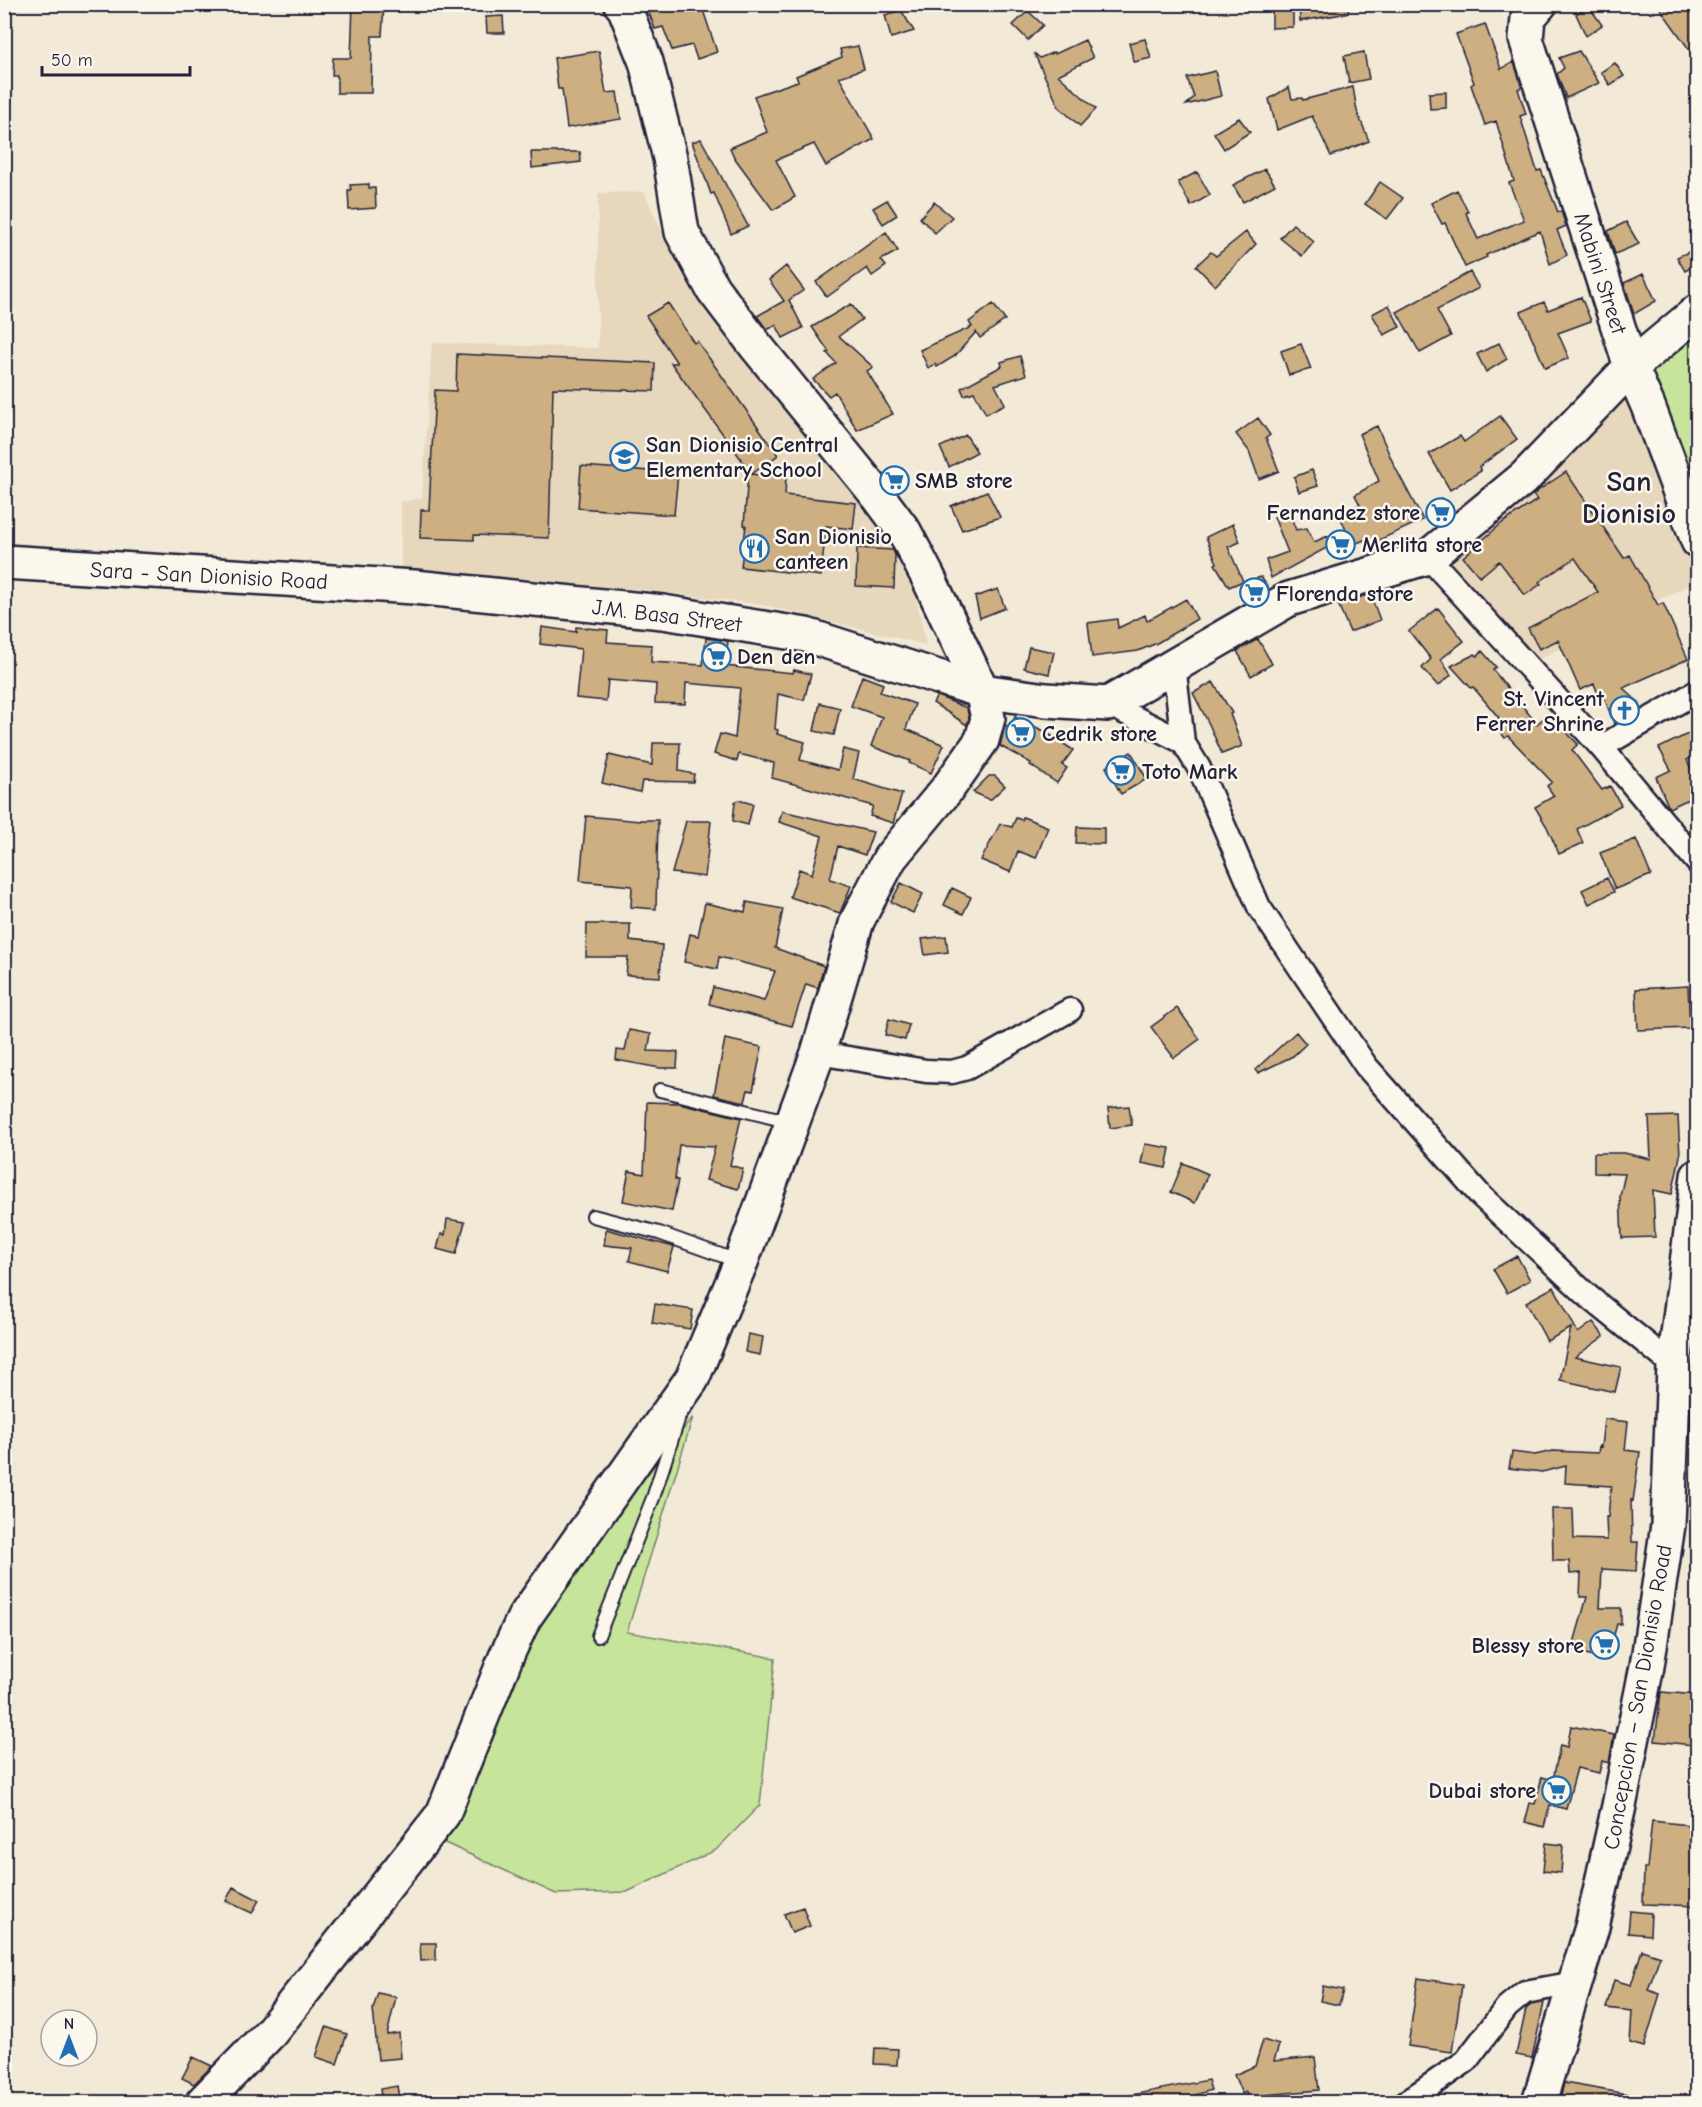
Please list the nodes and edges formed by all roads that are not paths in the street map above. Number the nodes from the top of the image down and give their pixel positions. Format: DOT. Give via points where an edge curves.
graph roads {
  1 [pos="1540,4"];
  2 [pos="626,6"];
  3 [pos="1698,311"];
  4 [pos="1631,367"];
  5 [pos="1698,541"];
  6 [pos="1428,557"];
  7 [pos="4,562"];
  8 [pos="414,587"];
  9 [pos="1174,665"];
  10 [pos="982,691"];
  11 [pos="1698,691"];
  12 [pos="1108,705"];
  13 [pos="1183,742"];
  14 [pos="1601,747"];
  15 [pos="1698,863"];
  16 [pos="1070,1010"];
  17 [pos="818,1053"];
  18 [pos="660,1090"];
  19 [pos="792,1122"];
  20 [pos="1698,1176"];
  21 [pos="593,1216"];
  22 [pos="741,1262"];
  23 [pos="1674,1366"];
  24 [pos="692,1379"];
  25 [pos="598,1636"];
  26 [pos="1575,1983"];
  27 [pos="203,2103"];
  28 [pos="1406,2103"];
  29 [pos="1539,2103"];
  1 -- 4 [label="main road, Mabini Street" via="1528,18 1526,39"];
  2 -- 10 [label="main road" via="646,62 670,158 682,232 713,289 904,531"];
  3 -- 4 [label="main road"];
  4 -- 5 [label="main road, Mabini Street"];
  4 -- 6 [label="main road" via="1525,477"];
  6 -- 9 [label="main road" via="1289,599"];
  6 -- 14 [label="street"];
  7 -- 8 [label="main road, Sara - San Dionisio Road"];
  8 -- 10 [label="main road, J.M. Basa Street" via="663,612 806,635"];
  9 -- 12 [label="main road"];
  9 -- 13 [label="street"];
  10 -- 12 [label="main road"];
  10 -- 17 [label="main road" via="988,718 982,740 890,858 857,921"];
  11 -- 14 [label="street"];
  12 -- 13 [label="street"];
  13 -- 23 [label="street" via="1199,768 1259,907 1366,1066 1481,1196 1588,1296"];
  14 -- 15 [label="street"];
  16 -- 17 [label="street" via="967,1068 952,1072"];
  17 -- 19 [label="main road"];
  18 -- 19 [label="lane"];
  19 -- 22 [label="main road"];
  20 -- 23 [label="main road, Concepcion – San Dionisio Road"];
  21 -- 22 [label="lane" via="659,1233"];
  22 -- 24 [label="main road"];
  23 -- 26 [label="main road, Concepcion – San Dionisio Road" via="1668,1525 1647,1666 1592,1927"];
  24 -- 25 [label="lane" via="653,1498"];
  24 -- 27 [label="main road" via="524,1618 443,1814 271,2032"];
  26 -- 28 [label="street" via="1525,1992 1507,2007 1466,2061"];
  26 -- 29 [label="main road, Concepcion – San Dionisio Road"];
}
